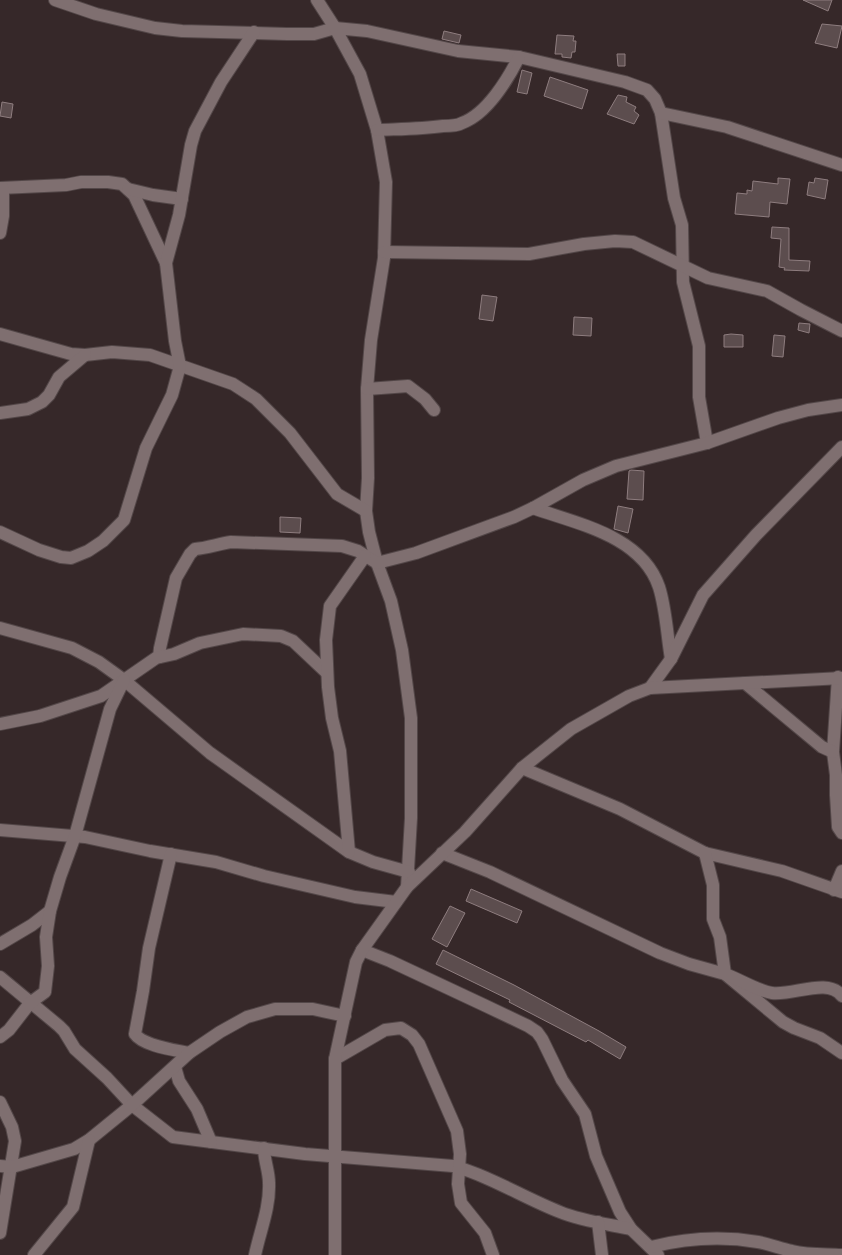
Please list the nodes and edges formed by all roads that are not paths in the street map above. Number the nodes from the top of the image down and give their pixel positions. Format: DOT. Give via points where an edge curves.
graph roads {
  1 [pos="56,0"];
  2 [pos="317,0"];
  3 [pos="336,28"];
  4 [pos="254,32"];
  5 [pos="519,56"];
  6 [pos="661,113"];
  7 [pos="378,130"];
  8 [pos="842,165"];
  9 [pos="1,188"];
  10 [pos="128,189"];
  11 [pos="182,200"];
  12 [pos="0,233"];
  13 [pos="384,252"];
  14 [pos="166,263"];
  15 [pos="684,266"];
  16 [pos="842,330"];
  17 [pos="0,334"];
  18 [pos="86,355"];
  19 [pos="180,366"];
  20 [pos="366,389"];
  21 [pos="842,405"];
  22 [pos="434,410"];
  23 [pos="0,413"];
  24 [pos="707,443"];
  25 [pos="842,447"];
  26 [pos="533,508"];
  27 [pos="366,511"];
  28 [pos="0,532"];
  29 [pos="365,556"];
  30 [pos="377,563"];
  31 [pos="0,628"];
  32 [pos="159,656"];
  33 [pos="670,659"];
  34 [pos="328,673"];
  35 [pos="837,675"];
  36 [pos="124,680"];
  37 [pos="745,683"];
  38 [pos="650,688"];
  39 [pos="0,724"];
  40 [pos="833,752"];
  41 [pos="522,768"];
  42 [pos="0,830"];
  43 [pos="842,833"];
  44 [pos="75,836"];
  45 [pos="349,852"];
  46 [pos="442,853"];
  47 [pos="705,853"];
  48 [pos="172,854"];
  49 [pos="842,871"];
  50 [pos="409,872"];
  51 [pos="407,887"];
  52 [pos="838,891"];
  53 [pos="396,902"];
  54 [pos="50,911"];
  55 [pos="0,944"];
  56 [pos="362,950"];
  57 [pos="726,974"];
  58 [pos="0,977"];
  59 [pos="842,996"];
  60 [pos="30,1003"];
  61 [pos="345,1016"];
  62 [pos="0,1038"];
  63 [pos="842,1052"];
  64 [pos="189,1053"];
  65 [pos="335,1059"];
  66 [pos="175,1067"];
  67 [pos="0,1102"];
  68 [pos="132,1105"];
  69 [pos="89,1140"];
  70 [pos="211,1142"];
  71 [pos="264,1148"];
  72 [pos="335,1156"];
  73 [pos="6,1167"];
  74 [pos="460,1168"];
  75 [pos="598,1222"];
  76 [pos="631,1229"];
  77 [pos="0,1233"];
  78 [pos="655,1251"];
  79 [pos="842,1254"];
  80 [pos="34,1255"];
  81 [pos="255,1255"];
  82 [pos="335,1255"];
  83 [pos="493,1255"];
  84 [pos="602,1255"];
  1 -- 4 [label="street" via="96,14 155,28"];
  2 -- 3 [label="street"];
  3 -- 4 [label="street" via="314,34"];
  3 -- 5 [label="street" via="367,31 458,51"];
  3 -- 7 [label="street" via="360,74"];
  4 -- 11 [label="street" via="221,82 195,131"];
  5 -- 6 [label="street" via="648,90"];
  5 -- 7 [label="street" via="509,77 469,120 429,128"];
  6 -- 8 [label="street" via="728,127"];
  6 -- 15 [label="street" via="674,198 682,225"];
  7 -- 13 [label="street" via="386,182"];
  9 -- 10 [label="street" via="90,182 122,184"];
  9 -- 12 [label="street" via="3,216"];
  10 -- 11 [label="street"];
  10 -- 14 [label="street" via="134,195"];
  11 -- 14 [label="street"];
  13 -- 15 [label="street" via="529,254 584,244 628,241"];
  13 -- 20 [label="street"];
  14 -- 19 [label="street"];
  15 -- 16 [label="street" via="708,278 767,291"];
  15 -- 24 [label="street" via="684,292 699,346 699,397"];
  17 -- 18 [label="street" via="71,354"];
  18 -- 19 [label="street" via="136,353"];
  18 -- 23 [label="street" via="59,377 42,402 28,410"];
  19 -- 27 [label="street" via="223,379 256,399 290,433 336,494"];
  19 -- 28 [label="street" via="172,394 146,448 128,510 117,529 88,551 70,558 39,550"];
  20 -- 22 [label="street" via="408,386"];
  20 -- 27 [label="street"];
  21 -- 24 [label="street" via="778,418"];
  24 -- 26 [label="street" via="616,466"];
  25 -- 33 [label="street" via="703,595"];
  26 -- 30 [label="street" via="439,545"];
  26 -- 33 [label="street" via="618,540 640,555 658,586"];
  27 -- 30 [label="street"];
  29 -- 30 [label="street"];
  29 -- 32 [label="street" via="342,546 230,542 195,549 174,582"];
  29 -- 34 [label="street" via="330,606 326,640"];
  30 -- 50 [label="street" via="391,601 402,650 411,718"];
  31 -- 36 [label="street" via="72,648 100,662"];
  32 -- 34 [label="street" via="243,634 280,636 293,641"];
  32 -- 36 [label="street"];
  33 -- 38 [label="street"];
  34 -- 45 [label="street" via="332,718 340,751"];
  35 -- 37 [label="street"];
  35 -- 40 [label="street"];
  36 -- 39 [label="street" via="101,696 40,716"];
  36 -- 44 [label="street" via="110,709"];
  36 -- 45 [label="street" via="210,753"];
  37 -- 38 [label="street"];
  37 -- 40 [label="street" via="822,747"];
  38 -- 41 [label="street" via="629,696 571,729"];
  40 -- 43 [label="street" via="838,827"];
  41 -- 46 [label="street"];
  41 -- 47 [label="street" via="620,809"];
  42 -- 44 [label="street"];
  44 -- 48 [label="street"];
  44 -- 54 [label="street"];
  45 -- 50 [label="street"];
  46 -- 51 [label="street"];
  46 -- 57 [label="street" via="660,953"];
  47 -- 52 [label="street" via="782,871"];
  47 -- 57 [label="street" via="713,885 713,919 720,937"];
  48 -- 53 [label="street" via="355,896"];
  48 -- 64 [label="street" via="149,948 135,1034 150,1044"];
  49 -- 52 [label="street"];
  50 -- 51 [label="street"];
  51 -- 53 [label="street"];
  53 -- 56 [label="street"];
  54 -- 55 [label="street"];
  54 -- 60 [label="street" via="46,937 46,989 43,995"];
  56 -- 61 [label="street" via="356,962"];
  56 -- 76 [label="street" via="537,1032 584,1114 600,1166"];
  57 -- 59 [label="street" via="770,993 829,987"];
  57 -- 63 [label="street" via="783,1022 820,1038"];
  58 -- 60 [label="street"];
  60 -- 62 [label="street"];
  60 -- 68 [label="street" via="64,1031 75,1049"];
  61 -- 64 [label="street" via="314,1009 271,1009 246,1017"];
  61 -- 65 [label="street"];
  64 -- 66 [label="street"];
  65 -- 72 [label="street"];
  65 -- 74 [label="street" via="385,1030 401,1028 412,1035 419,1044 457,1131"];
  66 -- 68 [label="street"];
  66 -- 70 [label="street"];
  67 -- 73 [label="street" via="14,1135"];
  68 -- 69 [label="street"];
  68 -- 70 [label="street" via="173,1137"];
  69 -- 73 [label="street" via="74,1149"];
  69 -- 80 [label="street" via="73,1207"];
  70 -- 71 [label="street"];
  71 -- 72 [label="street"];
  71 -- 81 [label="street" via="269,1188 264,1225"];
  72 -- 74 [label="street"];
  72 -- 82 [label="street"];
  73 -- 77 [label="street"];
  74 -- 75 [label="street" via="556,1211"];
  74 -- 83 [label="street" via="458,1190 461,1203 485,1233"];
  75 -- 76 [label="street"];
  75 -- 84 [label="street"];
  76 -- 78 [label="street"];
  78 -- 79 [label="street" via="684,1240 721,1238 762,1242 806,1253"];
}
